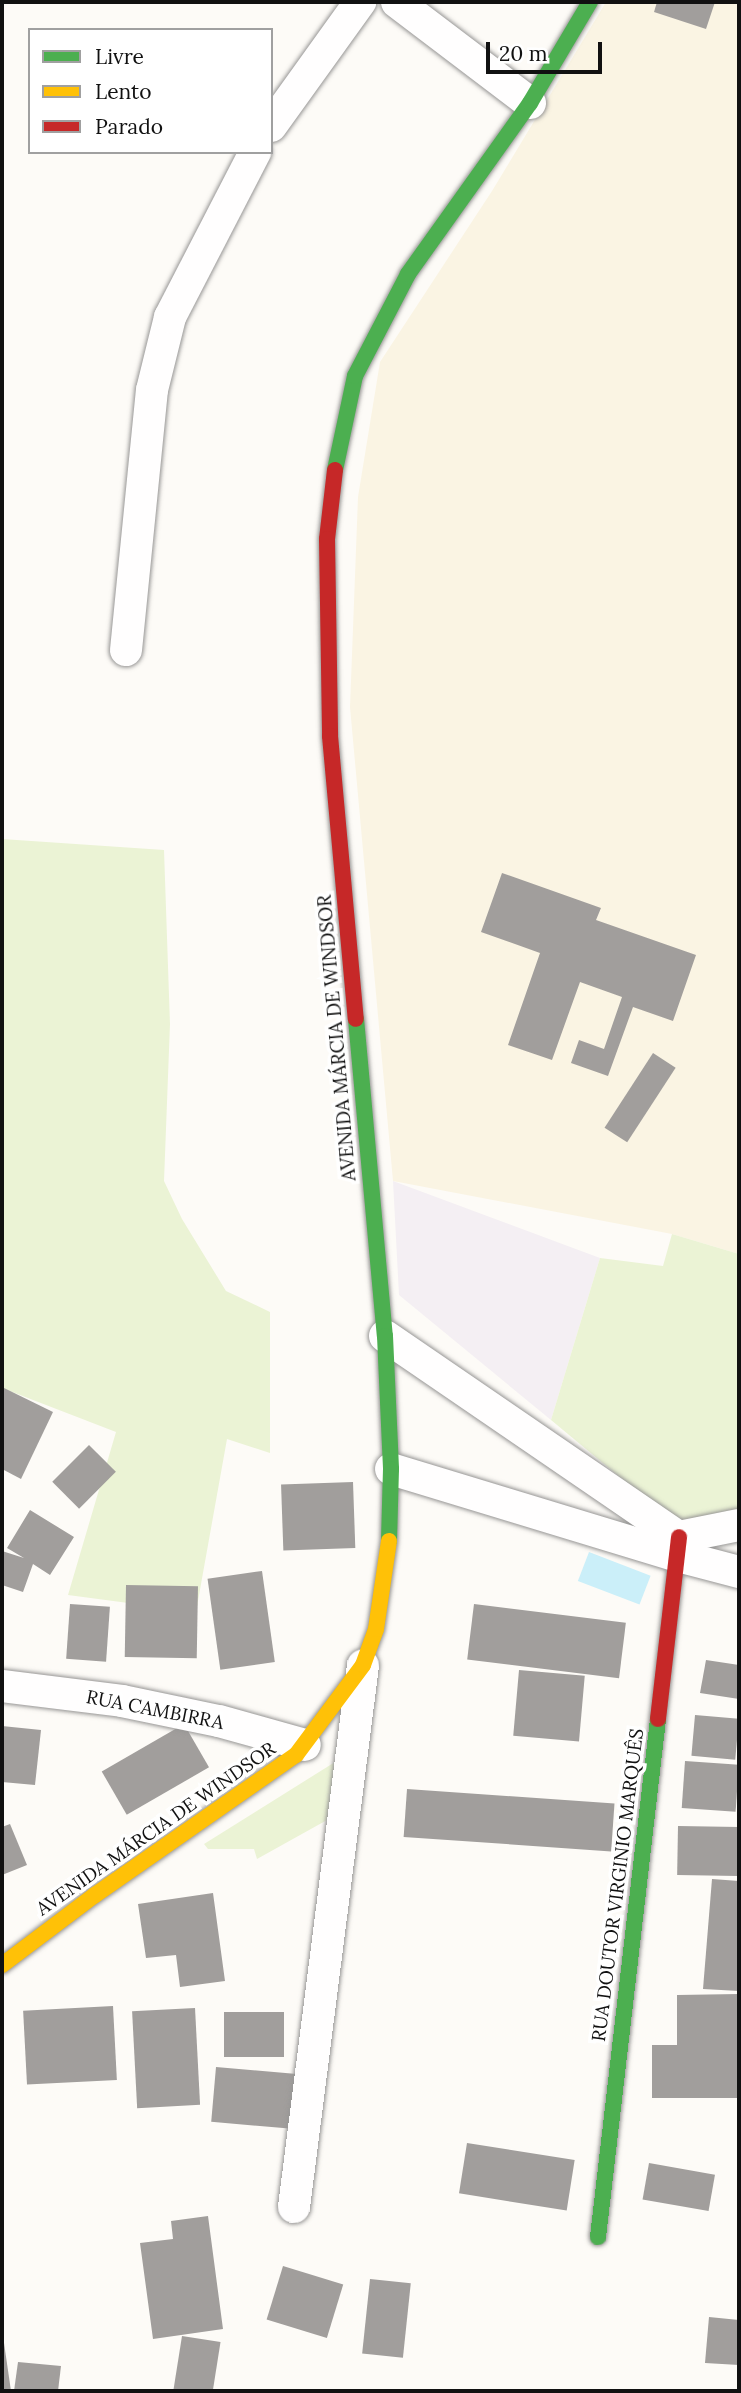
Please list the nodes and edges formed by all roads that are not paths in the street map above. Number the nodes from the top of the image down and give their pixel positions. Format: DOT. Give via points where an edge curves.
graph roads {
  1 [pos="360,2"];
  2 [pos="397,2"];
  3 [pos="590,2"];
  4 [pos="530,103"];
  5 [pos="273,123"];
  6 [pos="254,154"];
  7 [pos="126,650"];
  8 [pos="385,1336"];
  9 [pos="391,1469"];
  10 [pos="739,1525"];
  11 [pos="678,1547"];
  12 [pos="739,1572"];
  13 [pos="363,1665"];
  14 [pos="2,1686"];
  15 [pos="305,1745"];
  16 [pos="2,1965"];
  17 [pos="294,2207"];
  18 [pos="598,2237"];
  1 -- 5 [label="street"];
  2 -- 4 [label="street"];
  3 -- 4 [label="street, AVENIDA MÁRCIA DE WINDSOR"];
  4 -- 8 [label="street, AVENIDA MÁRCIA DE WINDSOR" via="408,274 355,376 334,472 327,538 330,736"];
  6 -- 7 [label="street" via="170,317 152,390"];
  8 -- 9 [label="street, AVENIDA MÁRCIA DE WINDSOR"];
  8 -- 11 [label="street"];
  9 -- 11 [label="street"];
  9 -- 13 [label="street, AVENIDA MÁRCIA DE WINDSOR" via="386,1574 376,1629"];
  10 -- 11 [label="street"];
  11 -- 12 [label="street"];
  11 -- 18 [label="street, RUA DOUTOR VIRGINIO MARQUÊS"];
  13 -- 15 [label="street, AVENIDA MÁRCIA DE WINDSOR"];
  13 -- 17 [label="street"];
  14 -- 15 [label="street, RUA CAMBIRRA" via="122,1701"];
  15 -- 16 [label="street, AVENIDA MÁRCIA DE WINDSOR"];
}
